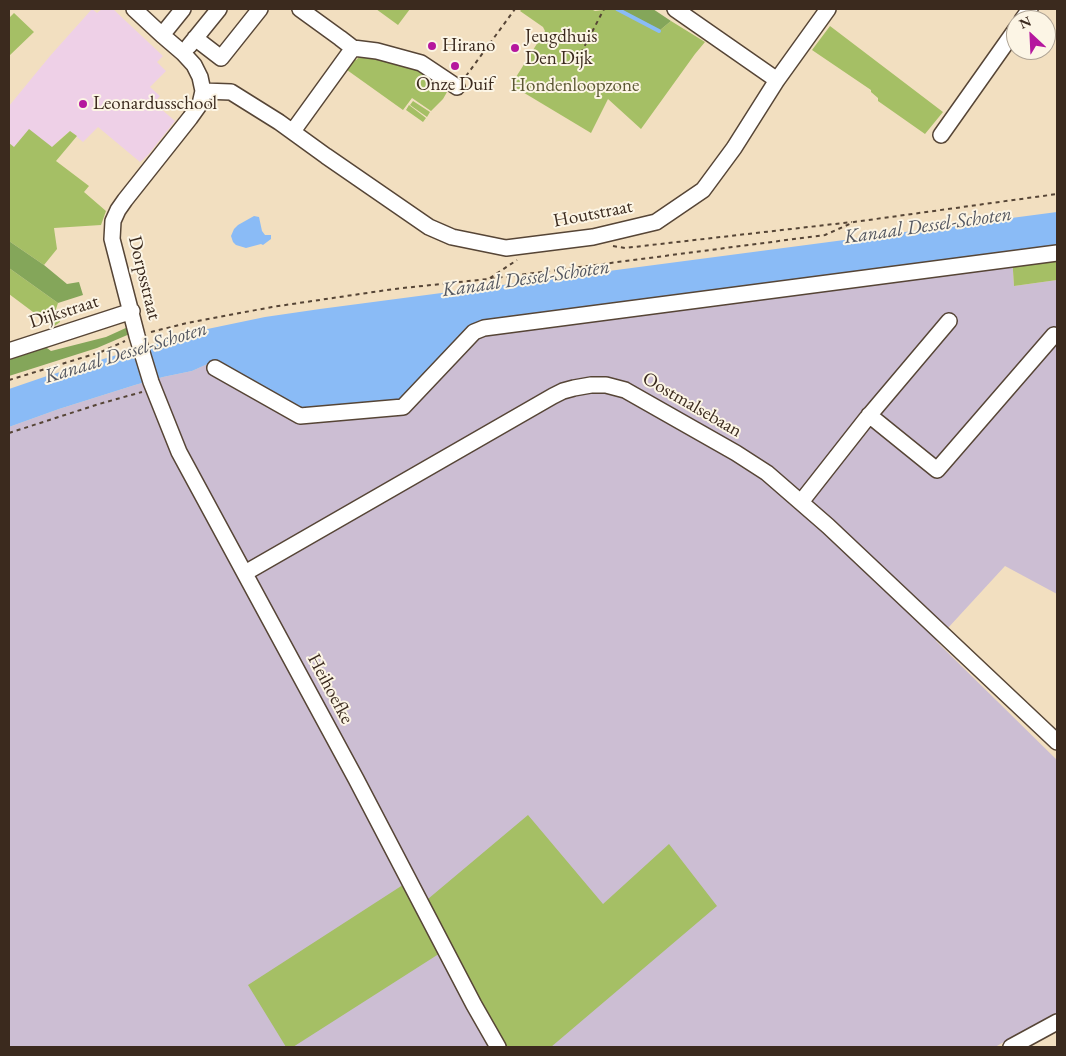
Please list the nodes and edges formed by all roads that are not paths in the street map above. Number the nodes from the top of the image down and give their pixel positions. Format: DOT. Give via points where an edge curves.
graph roads {
  1 [pos="134,9"];
  2 [pos="183,9"];
  3 [pos="219,9"];
  4 [pos="260,9"];
  5 [pos="300,9"];
  6 [pos="675,9"];
  7 [pos="828,9"];
  8 [pos="162,35"];
  9 [pos="195,38"];
  10 [pos="1006,43"];
  11 [pos="353,48"];
  12 [pos="183,53"];
  13 [pos="777,80"];
  14 [pos="457,88"];
  15 [pos="203,91"];
  16 [pos="293,131"];
  17 [pos="941,135"];
  18 [pos="1057,253"];
  19 [pos="132,311"];
  20 [pos="949,320"];
  21 [pos="1054,335"];
  22 [pos="139,339"];
  23 [pos="9,351"];
  24 [pos="215,368"];
  25 [pos="869,416"];
  26 [pos="801,502"];
  27 [pos="245,573"];
  28 [pos="1057,742"];
  29 [pos="1057,1022"];
  30 [pos="498,1047"];
  31 [pos="1011,1047"];
  1 -- 8 [label="street"];
  2 -- 8 [label="street"];
  3 -- 9 [label="street"];
  4 -- 9 [label="street" via="221,58"];
  5 -- 11 [label="street"];
  6 -- 13 [label="street"];
  7 -- 13 [label="street, Houtstraat"];
  8 -- 12 [label="street"];
  9 -- 12 [label="street"];
  10 -- 17 [label="street"];
  11 -- 14 [label="street" via="421,63"];
  11 -- 16 [label="street"];
  12 -- 15 [label="street" via="194,65"];
  13 -- 16 [label="street, Houtstraat" via="703,190 656,222 593,237 506,248 452,237 429,226"];
  15 -- 16 [label="street, Houtstraat" via="230,92"];
  15 -- 19 [label="street, Dorpsstraat" via="200,104 125,200 113,221 112,239"];
  18 -- 24 [label="street" via="484,328 474,332 403,407 300,416"];
  19 -- 22 [label="street, Dorpsstraat"];
  19 -- 23 [label="street, Dijkstraat"];
  20 -- 25 [label="street"];
  21 -- 25 [label="street" via="937,470"];
  22 -- 27 [label="street, Heihoefke" via="152,385 179,452"];
  25 -- 26 [label="street"];
  26 -- 27 [label="street, Oostmalsebaan" via="768,473 625,390 591,385 553,396"];
  26 -- 28 [label="street, Oostmalsebaan"];
  27 -- 30 [label="street, Heihoefke"];
  29 -- 31 [label="street"];
}
